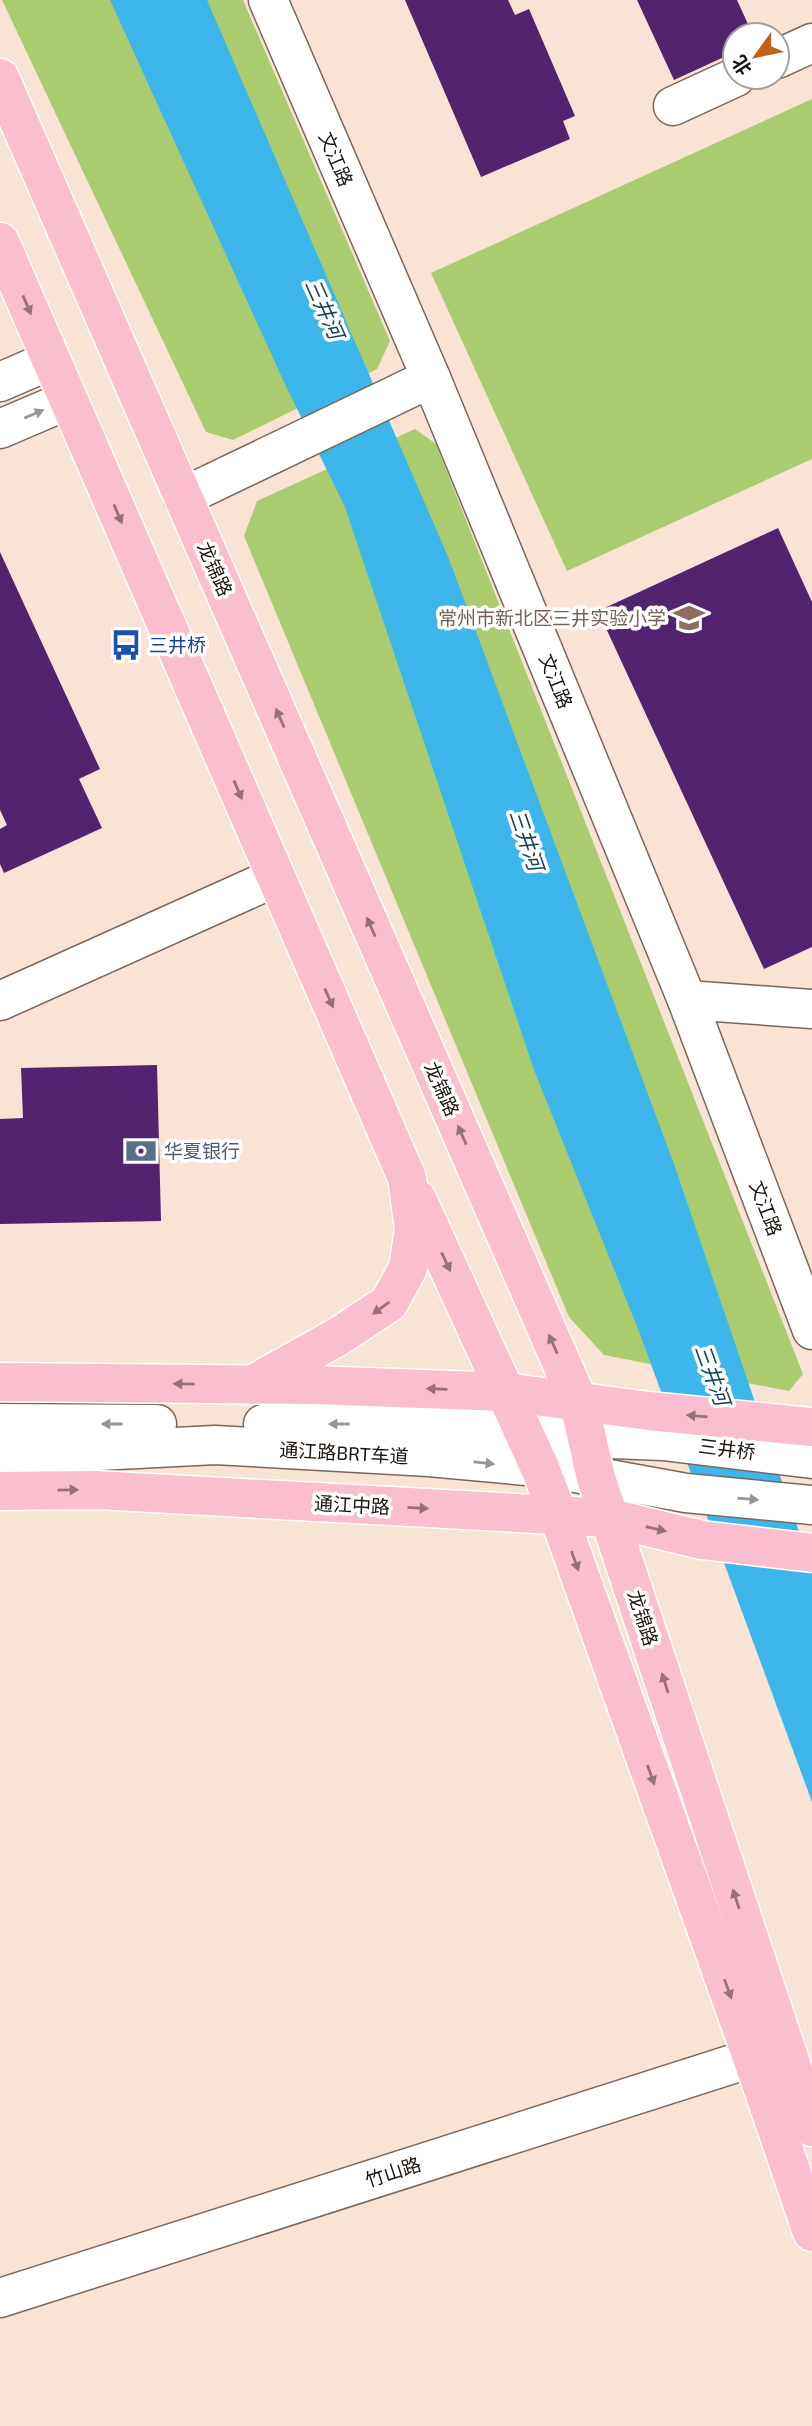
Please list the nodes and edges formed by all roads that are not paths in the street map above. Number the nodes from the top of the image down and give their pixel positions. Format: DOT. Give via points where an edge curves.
graph roads {
  1 [pos="268,0"];
  2 [pos="812,43"];
  3 [pos="791,53"];
  4 [pos="0,78"];
  5 [pos="721,84"];
  6 [pos="673,106"];
  7 [pos="0,243"];
  8 [pos="51,360"];
  9 [pos="431,378"];
  10 [pos="0,382"];
  11 [pos="68,400"];
  12 [pos="0,429"];
  13 [pos="183,497"];
  14 [pos="276,877"];
  15 [pos="687,1000"];
  16 [pos="0,1001"];
  17 [pos="812,1009"];
  18 [pos="407,1178"];
  19 [pos="812,1331"];
  20 [pos="0,1382"];
  21 [pos="253,1385"];
  22 [pos="505,1392"];
  23 [pos="583,1420"];
  24 [pos="0,1423"];
  25 [pos="656,1426"];
  26 [pos="522,1430"];
  27 [pos="801,1442"];
  28 [pos="0,1456"];
  29 [pos="540,1468"];
  30 [pos="596,1478"];
  31 [pos="0,1490"];
  32 [pos="811,1504"];
  33 [pos="559,1517"];
  34 [pos="610,1518"];
  35 [pos="812,1553"];
  36 [pos="769,2052"];
  37 [pos="812,2127"];
  38 [pos="812,2232"];
  39 [pos="0,2298"];
  1 -- 9 [label="street, 文江路"];
  2 -- 3 [label="street"];
  4 -- 13 [label="main road, 龙锦路"];
  5 -- 6 [label="street"];
  7 -- 8 [label="main road, one-way"];
  8 -- 10 [label="street"];
  8 -- 11 [label="main road"];
  9 -- 13 [label="street"];
  9 -- 15 [label="street, 文江路"];
  12 -- 11 [label="street, one-way"];
  11 -- 14 [label="main road, one-way"];
  23 -- 13 [label="main road, 龙锦路, one-way"];
  14 -- 16 [label="street"];
  14 -- 18 [label="main road, one-way"];
  15 -- 17 [label="street"];
  15 -- 19 [label="street, 文江路"];
  18 -- 21 [label="main road, one-way" via="414,1229 408,1268 389,1303"];
  18 -- 22 [label="main road, 龙锦路, one-way"];
  21 -- 20 [label="main road, one-way"];
  22 -- 21 [label="main road, one-way"];
  22 -- 23 [label="main road"];
  22 -- 26 [label="main road, 龙锦路"];
  23 -- 25 [label="street, 通江路BRT车道"];
  23 -- 26 [label="street, 通江路BRT车道"];
  23 -- 30 [label="main road, 龙锦路"];
  26 -- 24 [label="street, 通江路BRT车道, one-way" via="408,1424"];
  27 -- 25 [label="main road, 三井桥, one-way"];
  26 -- 29 [label="main road, 龙锦路"];
  28 -- 29 [label="street, 通江路BRT车道, one-way" via="215,1445"];
  29 -- 30 [label="street, 通江路BRT车道"];
  29 -- 33 [label="main road, 龙锦路"];
  30 -- 32 [label="street, 通江路BRT车道, one-way" via="686,1493"];
  30 -- 34 [label="main road, 龙锦路"];
  31 -- 33 [label="main road, 通江中路, one-way" via="96,1490"];
  33 -- 34 [label="main road, 通江中路"];
  33 -- 36 [label="main road, 龙锦路, one-way"];
  34 -- 35 [label="main road, 通江中路, one-way" via="702,1540"];
  36 -- 34 [label="main road, 龙锦路, one-way"];
  36 -- 37 [label="main road, 龙锦路"];
  36 -- 38 [label="main road, 龙锦路"];
  36 -- 39 [label="street, 竹山路"];
}
